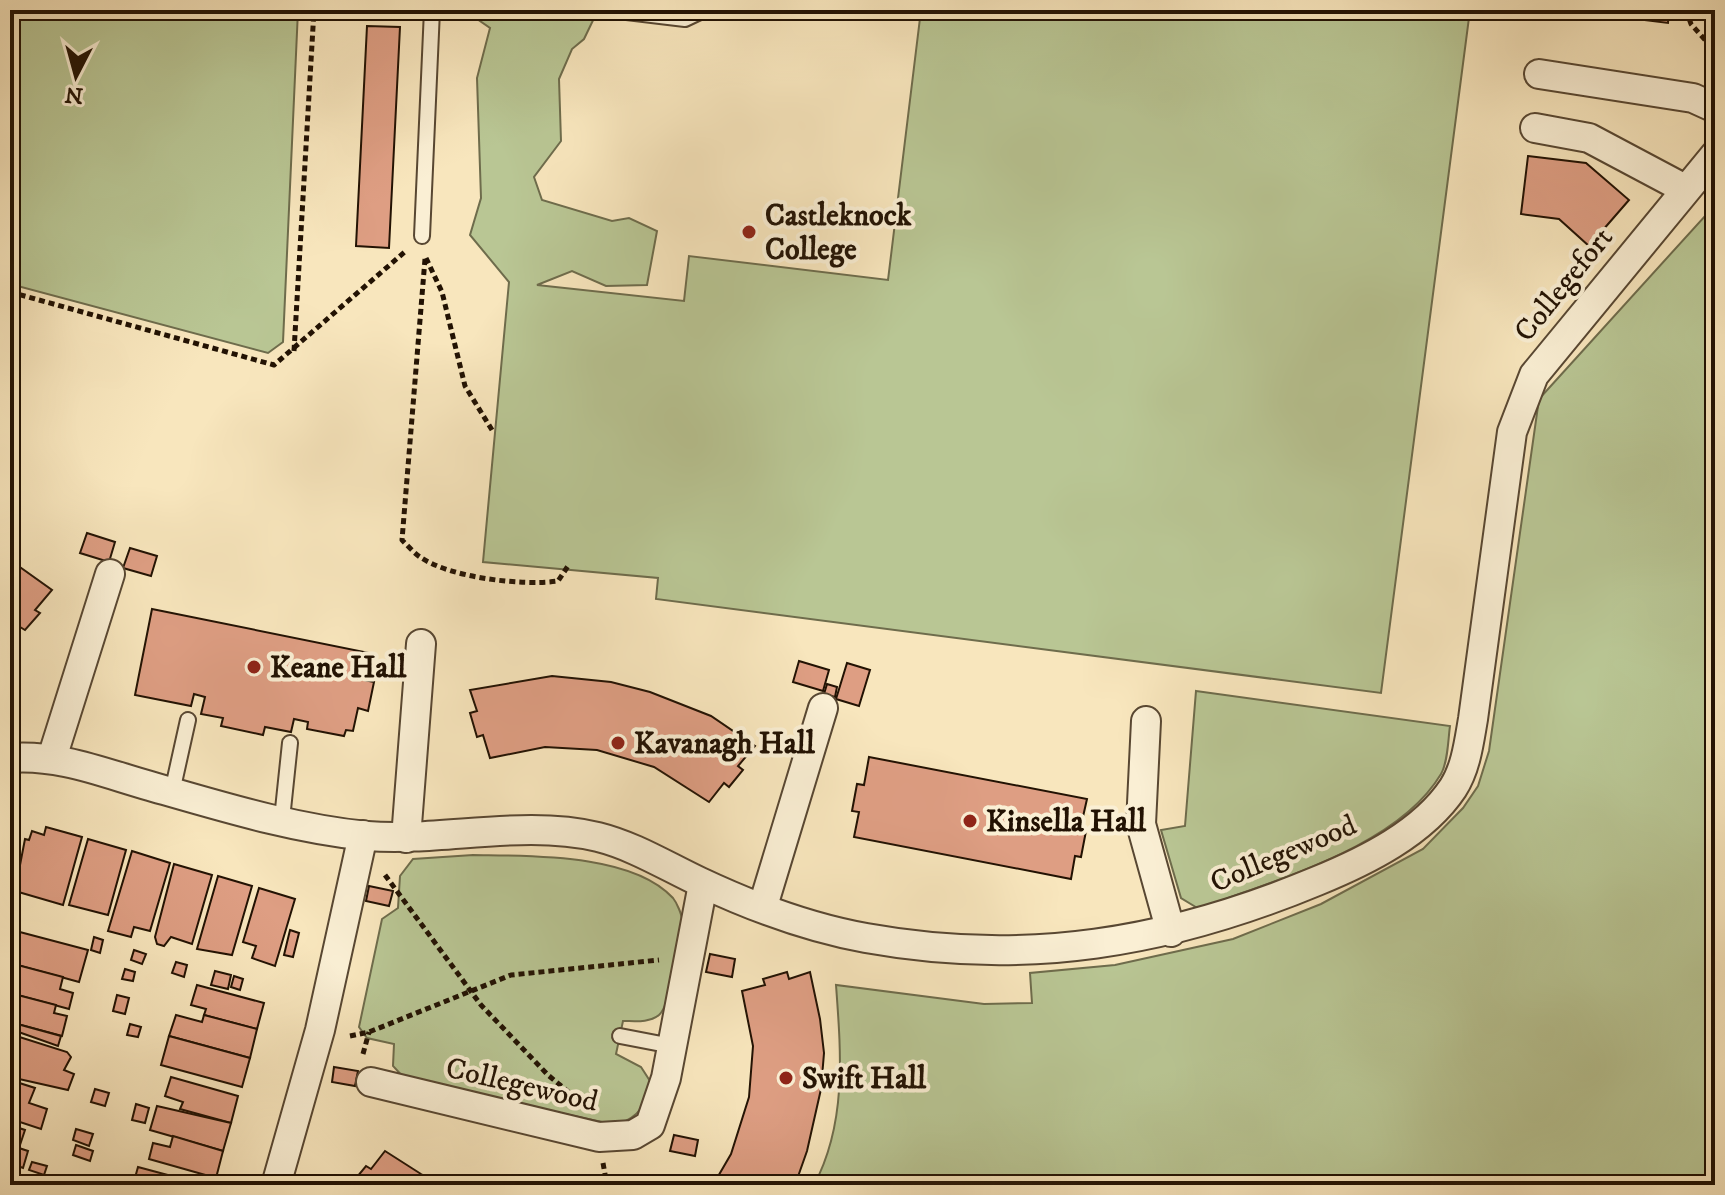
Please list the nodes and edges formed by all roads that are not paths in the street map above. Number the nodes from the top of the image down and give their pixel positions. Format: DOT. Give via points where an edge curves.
graph roads {
  1 [pos="432,10"];
  2 [pos="610,10"];
  3 [pos="704,10"];
  4 [pos="1539,74"];
  5 [pos="1715,108"];
  6 [pos="1535,128"];
  7 [pos="1715,155"];
  8 [pos="1685,189"];
  9 [pos="422,236"];
  10 [pos="1512,432"];
  11 [pos="110,574"];
  12 [pos="421,644"];
  13 [pos="823,708"];
  14 [pos="188,720"];
  15 [pos="1146,721"];
  16 [pos="290,743"];
  17 [pos="10,758"];
  18 [pos="52,758"];
  19 [pos="172,792"];
  20 [pos="282,819"];
  21 [pos="363,835"];
  22 [pos="406,838"];
  23 [pos="703,884"];
  24 [pos="763,906"];
  25 [pos="1171,932"];
  26 [pos="620,1036"];
  27 [pos="672,1046"];
  28 [pos="366,1074"];
  29 [pos="276,1185"];
  1 -- 9 [label="lane"];
  2 -- 3 [label="lane" via="685,19"];
  4 -- 5 [label="street" via="1693,98"];
  6 -- 8 [label="street" via="1589,138"];
  7 -- 8 [label="street, Collegefort"];
  8 -- 10 [label="street, Collegefort" via="1534,375"];
  10 -- 25 [label="street, Collegewood" via="1473,719 1455,786 1418,825 1359,864 1241,911"];
  11 -- 18 [label="street"];
  12 -- 22 [label="street"];
  13 -- 24 [label="street"];
  14 -- 19 [label="lane"];
  15 -- 25 [label="street" via="1141,824"];
  16 -- 20 [label="lane"];
  17 -- 18 [label="street, Collegewood"];
  18 -- 19 [label="street, Collegewood"];
  19 -- 20 [label="street, Collegewood"];
  20 -- 21 [label="street, Collegewood"];
  21 -- 22 [label="street, Collegewood"];
  21 -- 29 [label="street" via="320,1030"];
  22 -- 23 [label="street, Collegewood" via="541,831 597,837"];
  23 -- 24 [label="street, Collegewood"];
  23 -- 27 [label="street, Collegewood"];
  24 -- 25 [label="street, Collegewood" via="862,938 1009,952 1093,947"];
  26 -- 27 [label="lane"];
  27 -- 28 [label="street, Collegewood" via="650,1125 633,1135 599,1137"];
}
